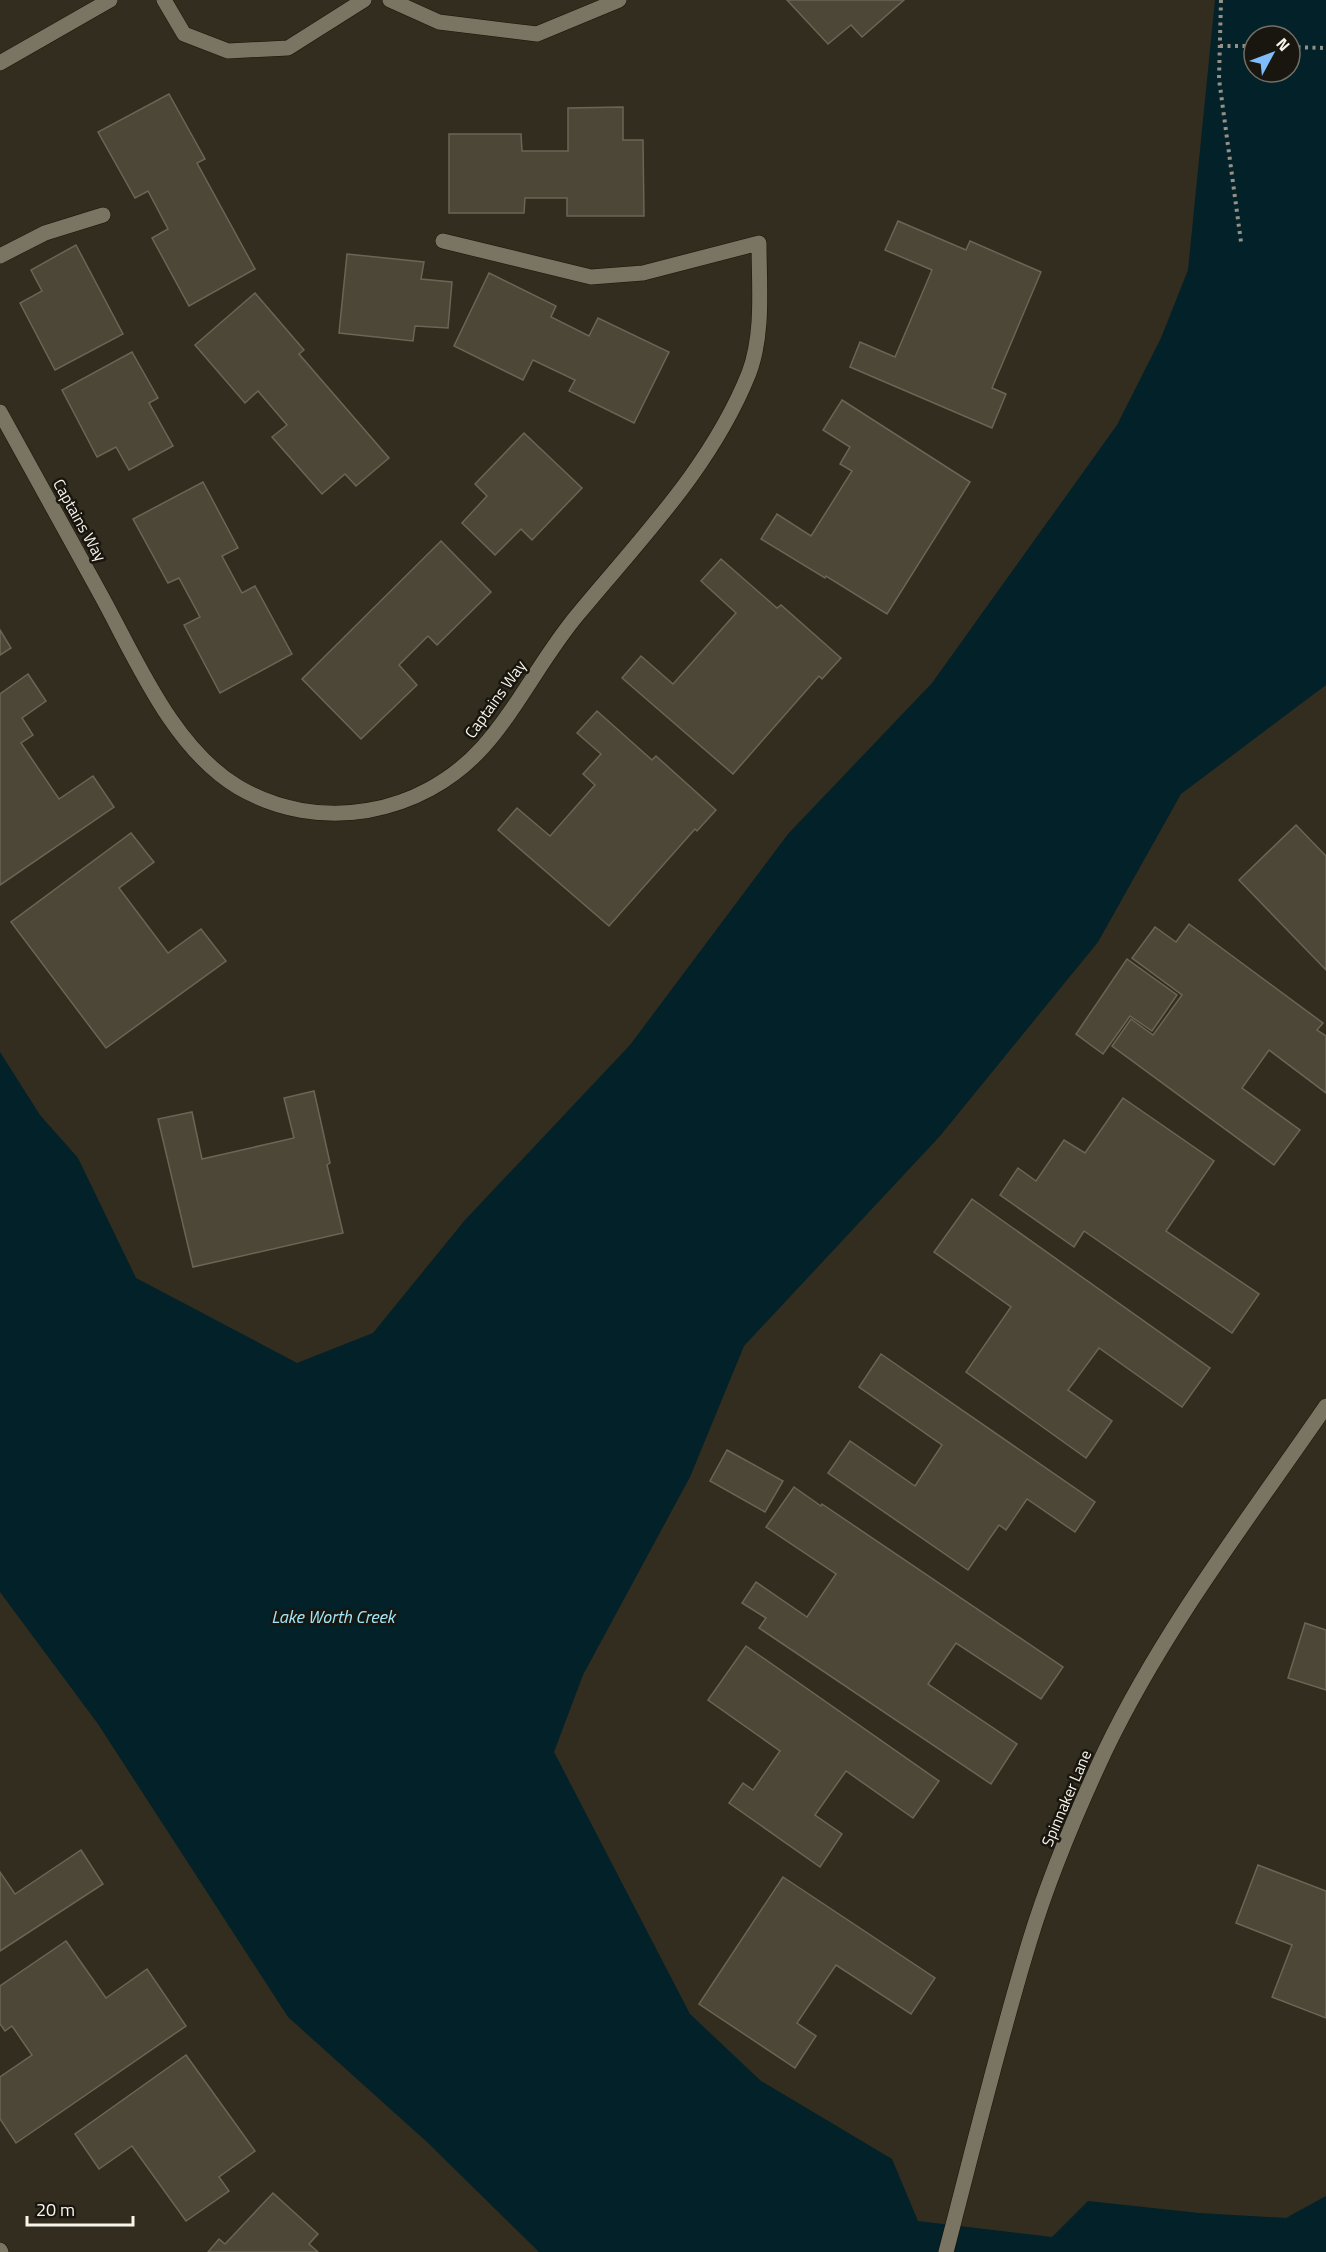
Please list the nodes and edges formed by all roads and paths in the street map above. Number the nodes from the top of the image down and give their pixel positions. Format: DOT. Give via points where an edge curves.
graph roads {
  1 [pos="110,0"];
  2 [pos="164,0"];
  3 [pos="364,0"];
  4 [pos="390,0"];
  5 [pos="619,0"];
  6 [pos="1221,0"];
  7 [pos="1220,46"];
  8 [pos="1242,46"];
  9 [pos="1302,47"];
  10 [pos="1326,48"];
  11 [pos="0,63"];
  12 [pos="103,216"];
  13 [pos="443,241"];
  14 [pos="1241,242"];
  15 [pos="0,256"];
  16 [pos="0,412"];
  17 [pos="1326,1406"];
  18 [pos="946,2252"];
  1 -- 11 [label="street"];
  2 -- 3 [label="street" via="184,34 228,51 288,48"];
  4 -- 5 [label="street" via="439,22 537,34"];
  6 -- 7 [label="path"];
  7 -- 8 [label="path"];
  7 -- 14 [label="path" via="1219,79"];
  9 -- 10 [label="path"];
  12 -- 15 [label="street" via="45,233"];
  13 -- 16 [label="street, Captains Way" via="591,277 643,273 759,243 758,345 727,423 698,470 574,619 486,744 469,762 405,802 381,809 331,814 282,806 236,786 197,754 180,735 153,689"];
  17 -- 18 [label="street, Spinnaker Lane" via="1156,1658 1106,1749 1064,1844 1029,1942"];
}
